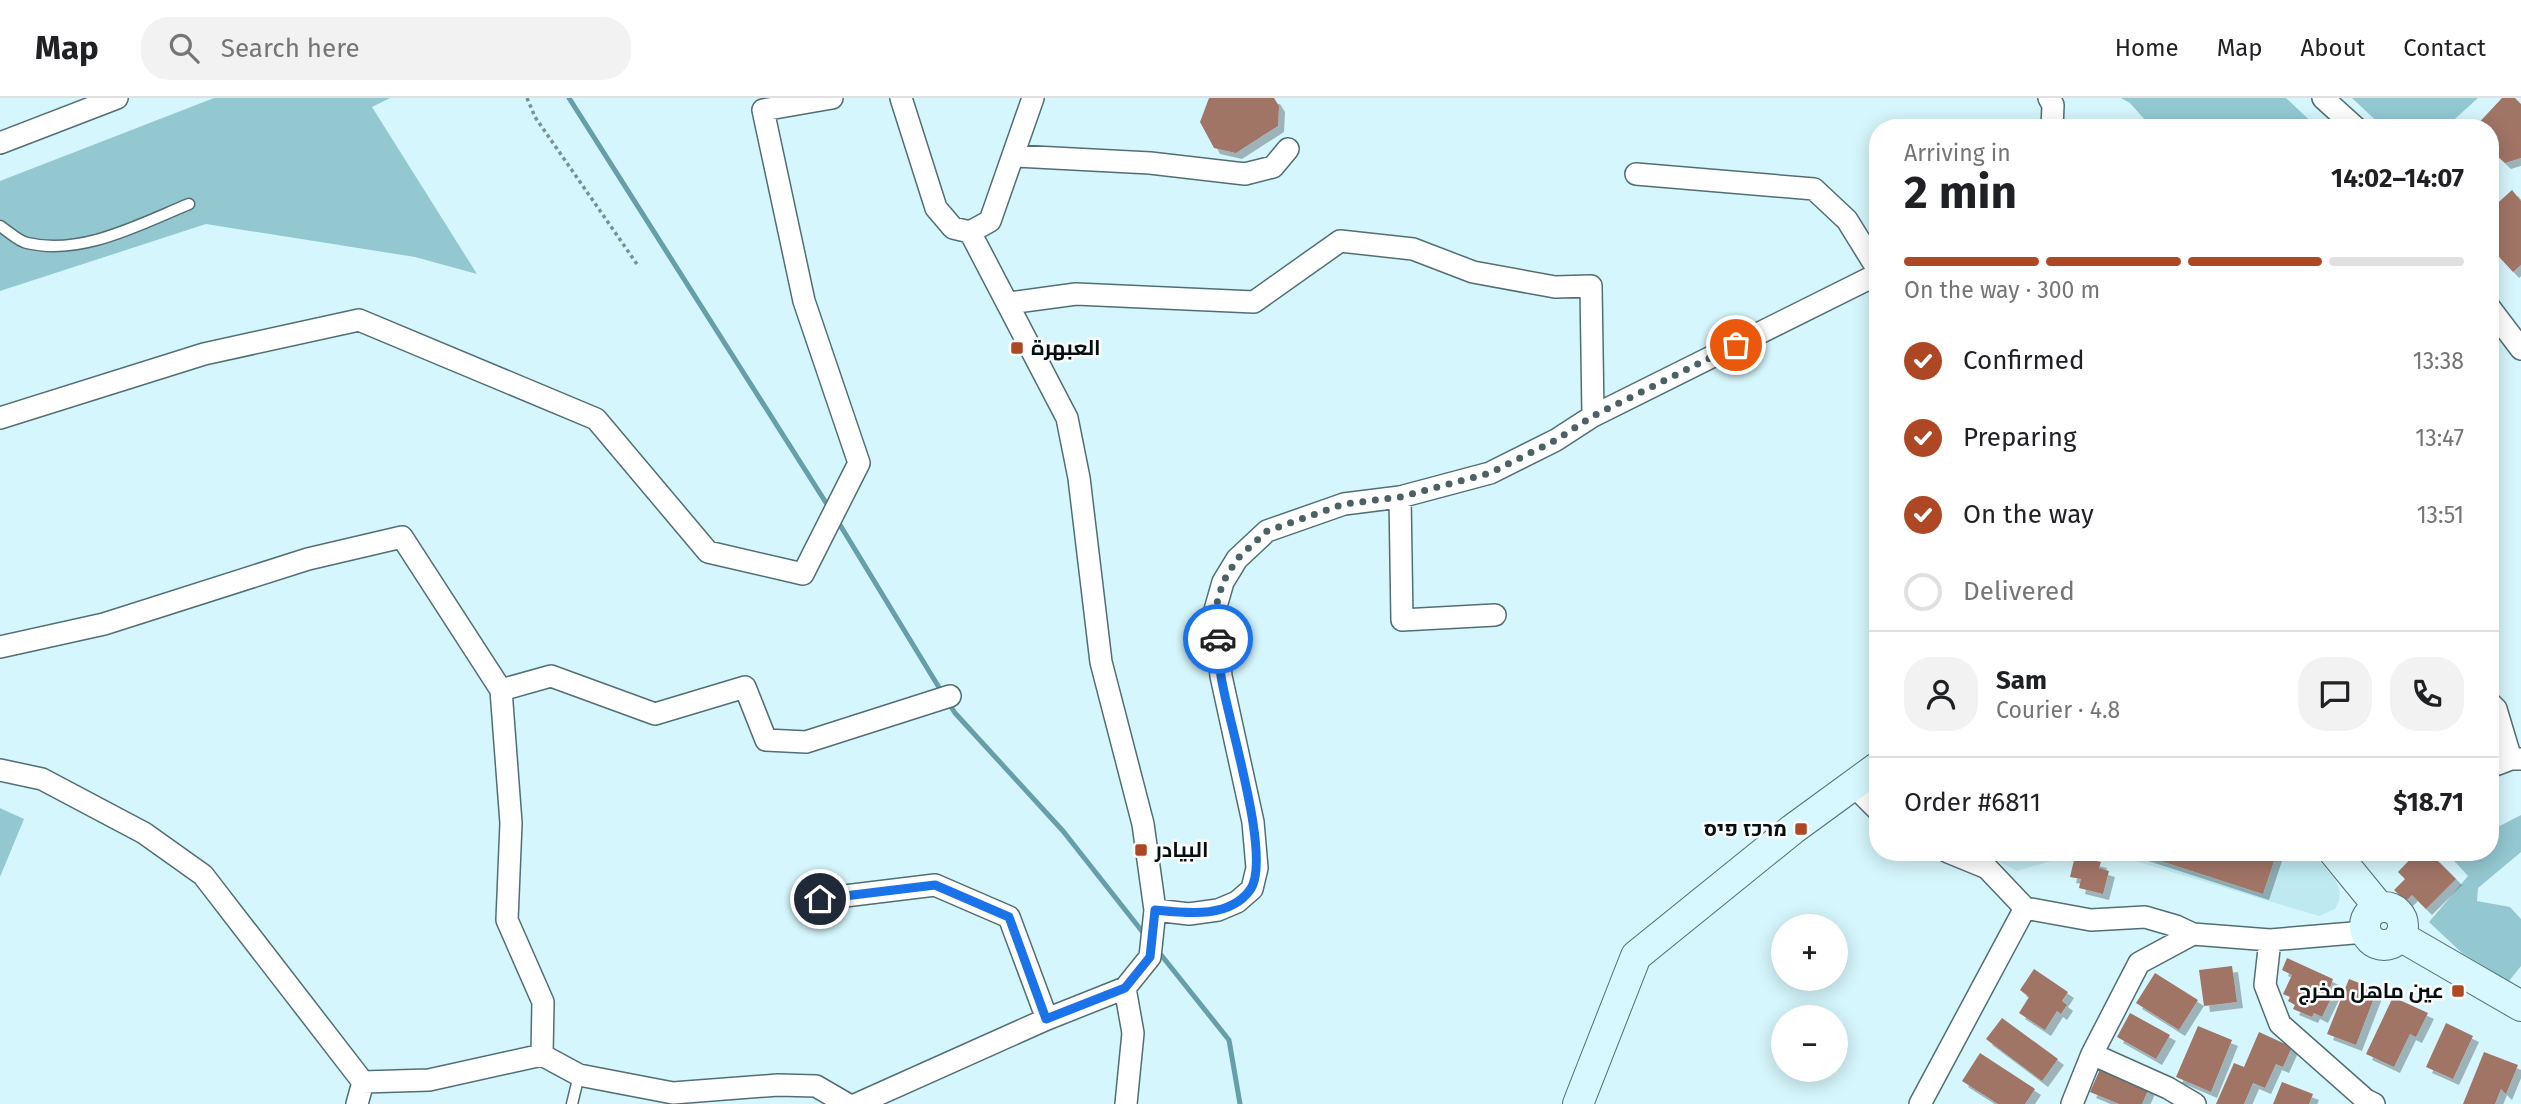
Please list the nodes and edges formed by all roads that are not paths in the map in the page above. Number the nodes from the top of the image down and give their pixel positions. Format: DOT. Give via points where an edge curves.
graph roads {
  1 [pos="117,98"];
  2 [pos="832,98"];
  3 [pos="901,98"];
  4 [pos="1033,98"];
  5 [pos="2049,98"];
  6 [pos="2323,98"];
  7 [pos="2052,119"];
  8 [pos="2346,119"];
  9 [pos="0,143"];
  10 [pos="1288,149"];
  11 [pos="1014,156"];
  12 [pos="1636,174"];
  13 [pos="189,204"];
  14 [pos="0,226"];
  15 [pos="970,232"];
  16 [pos="1869,257"];
  17 [pos="1869,277"];
  18 [pos="1009,303"];
  19 [pos="2499,320"];
  20 [pos="2521,349"];
  21 [pos="1593,416"];
  22 [pos="0,418"];
  23 [pos="1400,497"];
  24 [pos="1495,615"];
  25 [pos="0,647"];
  26 [pos="501,690"];
  27 [pos="950,696"];
  28 [pos="2499,716"];
  29 [pos="2516,759"];
  30 [pos="2499,764"];
  31 [pos="0,770"];
  32 [pos="1869,773"];
  33 [pos="1853,785"];
  34 [pos="1869,801"];
  35 [pos="1970,861"];
  36 [pos="2339,861"];
  37 [pos="820,899"];
  38 [pos="2025,908"];
  39 [pos="1155,910"];
  40 [pos="2372,920"];
  41 [pos="2193,934"];
  42 [pos="2270,940"];
  43 [pos="1125,988"];
  44 [pos="2521,1006"];
  45 [pos="1046,1019"];
  46 [pos="2092,1054"];
  47 [pos="542,1055"];
  48 [pos="579,1075"];
  49 [pos="363,1082"];
  50 [pos="358,1104"];
  51 [pos="572,1104"];
  52 [pos="847,1104"];
  53 [pos="857,1104"];
  54 [pos="1126,1104"];
  55 [pos="1578,1104"];
  56 [pos="1920,1104"];
  57 [pos="2072,1104"];
  58 [pos="2194,1104"];
  59 [pos="2374,1104"];
  1 -- 9 [label="street"];
  2 -- 22 [label="street" via="763,110 804,301 859,463 803,574 708,552 596,419 359,320 204,355"];
  3 -- 15 [label="street" via="936,208 953,228"];
  4 -- 11 [label="street"];
  5 -- 7 [label="street"];
  6 -- 8 [label="street"];
  10 -- 11 [label="street" via="1273,167 1245,174 1150,163"];
  11 -- 15 [label="street" via="990,221"];
  12 -- 16 [label="street" via="1814,189 1847,220"];
  13 -- 14 [label="lane" via="104,238 63,246 26,243"];
  15 -- 18 [label="street"];
  17 -- 21 [label="street"];
  18 -- 21 [label="street" via="1076,294 1254,302 1340,241 1413,249 1474,272 1555,287 1591,286"];
  18 -- 39 [label="street" via="1067,418 1079,478 1101,662 1143,824"];
  19 -- 20 [label="street"];
  21 -- 23 [label="street" via="1490,473"];
  23 -- 24 [label="street" via="1402,620"];
  23 -- 39 [label="street" via="1344,504 1267,531 1237,559 1223,582 1215,610 1221,676 1253,822 1256,868 1252,888 1237,902 1218,910 1189,914"];
  25 -- 26 [label="street" via="104,624 308,559 402,537"];
  26 -- 27 [label="street" via="551,676 655,714 745,687 766,740 806,742"];
  26 -- 47 [label="street" via="511,823 507,920 543,1002"];
  28 -- 29 [label="street"];
  29 -- 30 [label="street"];
  31 -- 49 [label="street" via="42,779 144,833 203,875"];
  32 -- 33 [label="street"];
  33 -- 34 [label="street"];
  33 -- 55 [label="street" via="1636,957"];
  35 -- 38 [label="street" via="1987,868"];
  36 -- 40 [label="street"];
  37 -- 45 [label="street" via="935,885 1009,917"];
  38 -- 41 [label="street" via="2091,920 2145,917"];
  38 -- 56 [label="street"];
  39 -- 43 [label="street" via="1150,957"];
  40 -- 42 [label="street"];
  40 -- 44 [label="street" via="2372,942 2390,944 2400,936"];
  41 -- 42 [label="street"];
  41 -- 46 [label="street" via="2139,963"];
  42 -- 59 [label="street" via="2265,985 2280,1024"];
  43 -- 45 [label="street"];
  43 -- 54 [label="street" via="1133,1033"];
  45 -- 53 [label="street"];
  46 -- 57 [label="street"];
  46 -- 58 [label="street"];
  47 -- 48 [label="street"];
  47 -- 49 [label="street" via="429,1080"];
  48 -- 51 [label="lane"];
  48 -- 52 [label="street" via="673,1093 778,1084 816,1086"];
  49 -- 50 [label="street"];
}
